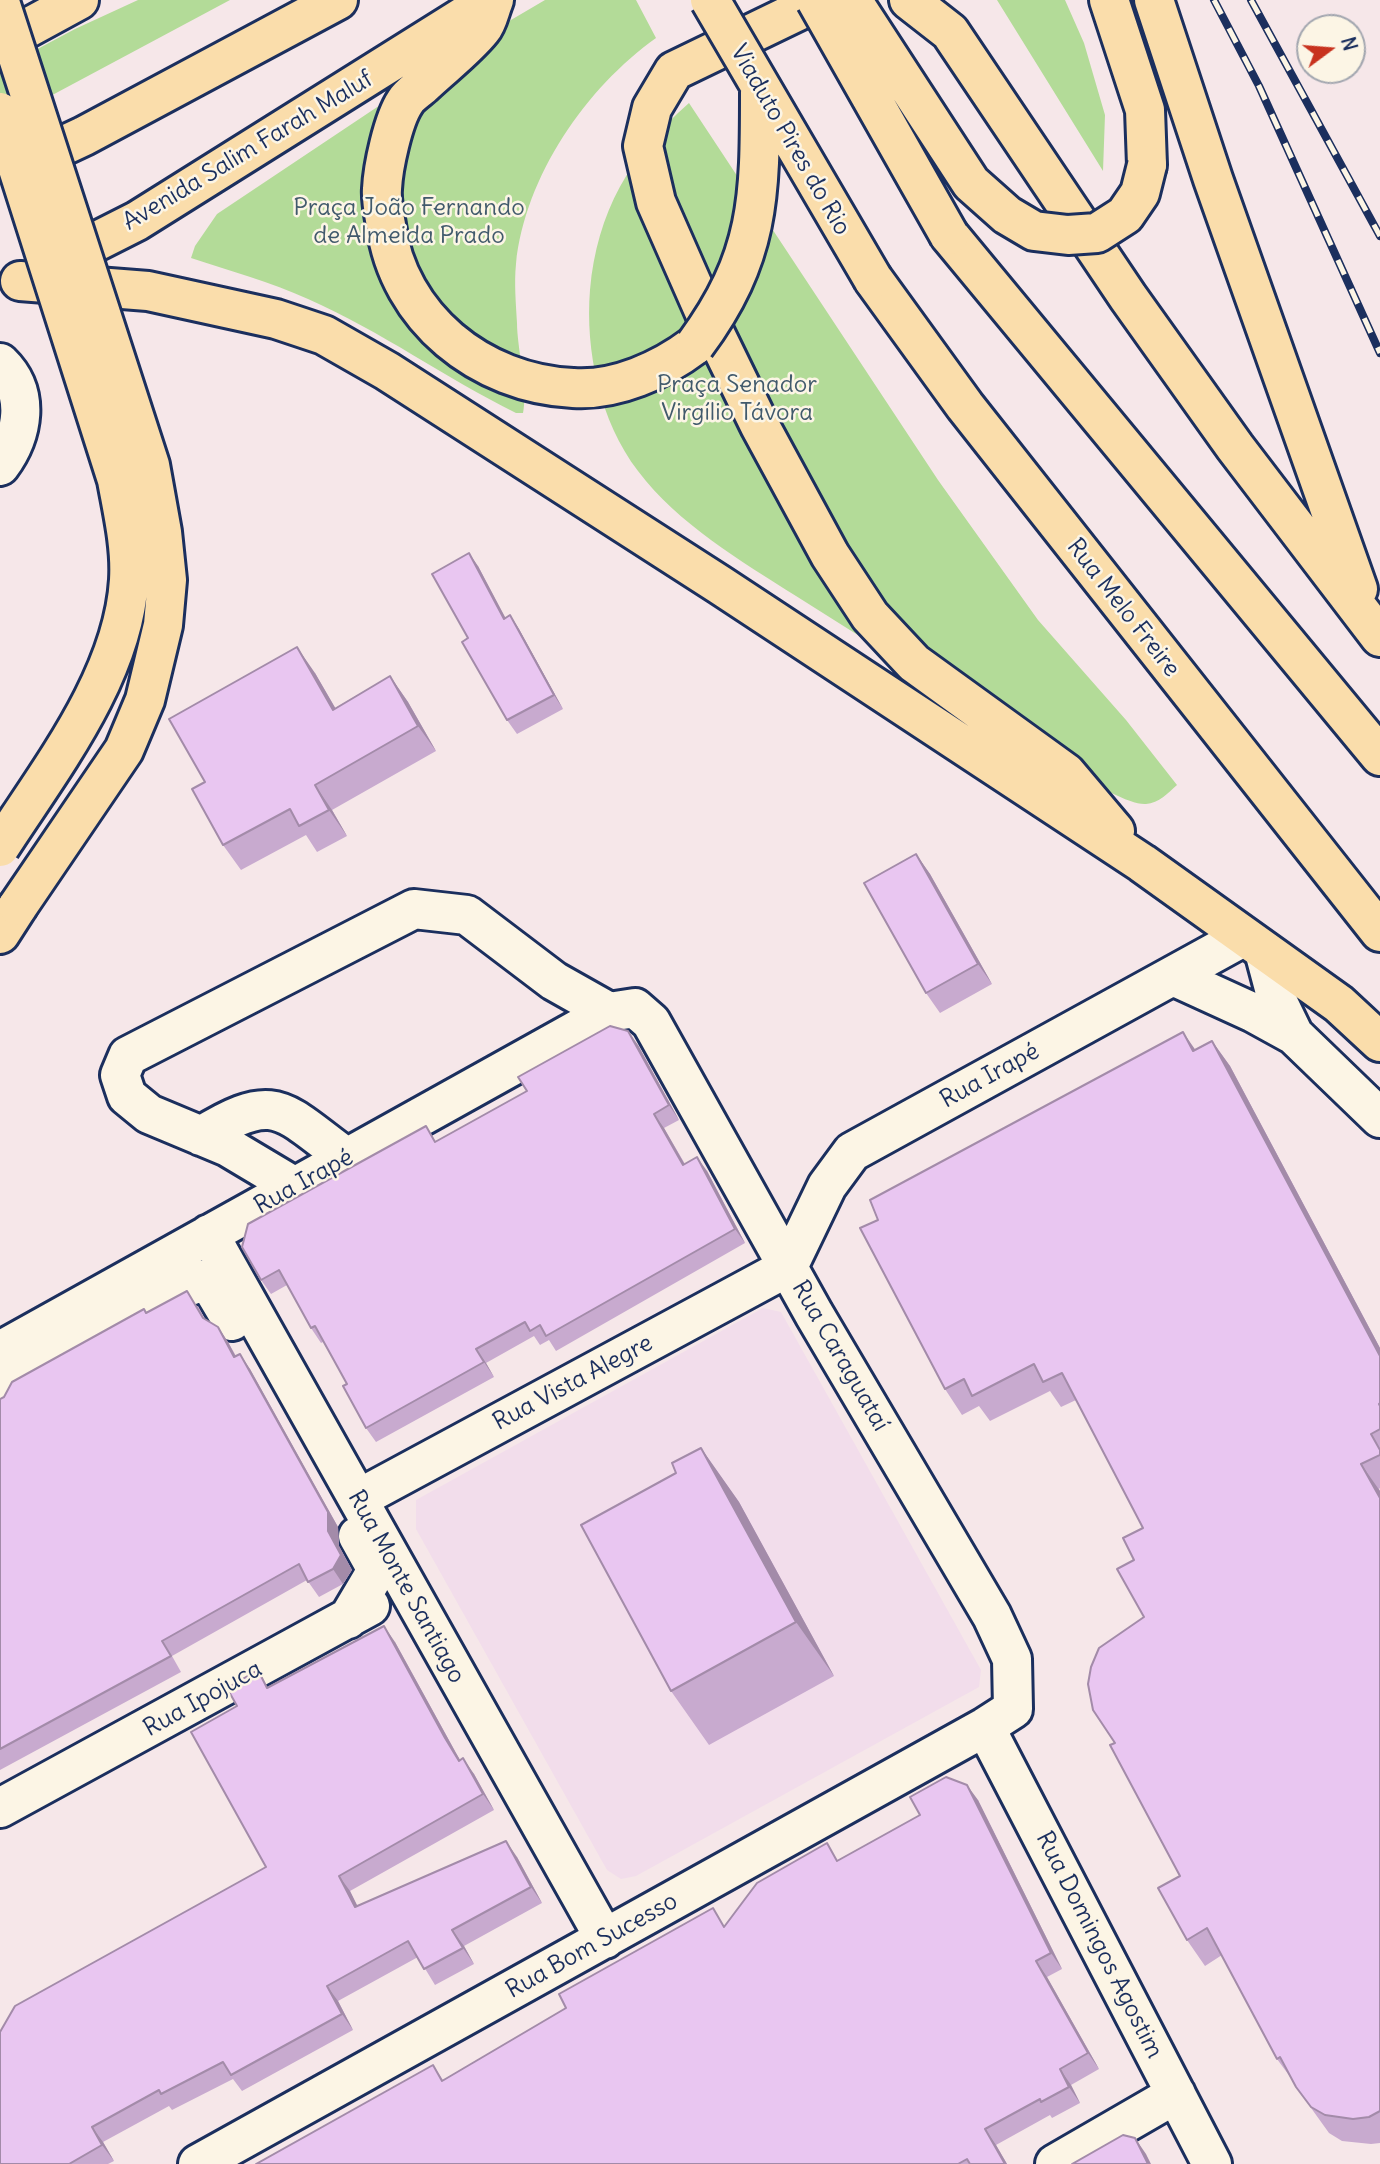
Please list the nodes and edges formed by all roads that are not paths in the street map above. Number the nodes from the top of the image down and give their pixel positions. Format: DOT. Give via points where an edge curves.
graph roads {
  1 [pos="79,0"];
  2 [pos="338,0"];
  3 [pos="492,0"];
  4 [pos="710,0"];
  5 [pos="818,0"];
  6 [pos="852,0"];
  7 [pos="909,0"];
  8 [pos="1109,0"];
  9 [pos="1154,0"];
  10 [pos="0,2"];
  11 [pos="0,43"];
  12 [pos="760,90"];
  13 [pos="0,112"];
  14 [pos="0,175"];
  15 [pos="873,279"];
  16 [pos="10,286"];
  17 [pos="0,363"];
  18 [pos="0,466"];
  19 [pos="1374,629"];
  20 [pos="1380,756"];
  21 [pos="0,846"];
  22 [pos="1142,863"];
  23 [pos="9,920"];
  24 [pos="1380,932"];
  25 [pos="1254,944"];
  26 [pos="1173,976"];
  27 [pos="608,1012"];
  28 [pos="1294,1035"];
  29 [pos="1380,1042"];
  30 [pos="1380,1118"];
  31 [pos="201,1136"];
  32 [pos="347,1158"];
  33 [pos="295,1187"];
  34 [pos="209,1234"];
  35 [pos="788,1267"];
  36 [pos="0,1351"];
  37 [pos="0,1396"];
  38 [pos="336,1472"];
  39 [pos="405,1587"];
  40 [pos="348,1619"];
  41 [pos="252,1672"];
  42 [pos="985,1727"];
  43 [pos="0,1791"];
  44 [pos="0,1808"];
  45 [pos="605,1939"];
  46 [pos="1175,2094"];
  47 [pos="198,2164"];
  48 [pos="1055,2164"];
  49 [pos="1212,2164"];
  1 -- 11 [label="main road"];
  2 -- 14 [label="main road"];
  3 -- 12 [label="main road, bridge" via="484,28 405,102 381,191 389,248 404,289 429,322 461,350 500,372 575,389 626,380 670,363 695,345 743,264 757,210"];
  3 -- 16 [label="main road, Avenida Salim Farah Maluf" via="137,221"];
  4 -- 12 [label="main road, Viaduto Pires do Rio, bridge"];
  5 -- 20 [label="main road, bridge" via="949,235"];
  5 -- 22 [label="main road" via="674,71 652,108 643,146 656,202 760,426 830,555 870,616 914,663 1066,773"];
  6 -- 8 [label="main road, bridge" via="971,183 1007,215 1034,231 1068,235 1097,233 1125,215 1140,193 1147,164 1145,110"];
  7 -- 19 [label="main road" via="950,32 1128,297"];
  9 -- 19 [label="main road"];
  10 -- 23 [label="main road, bridge" via="150,465 167,580 163,625 145,700 124,750"];
  12 -- 15 [label="main road, Viaduto Pires do Rio, bridge"];
  13 -- 21 [label="main road, bridge" via="117,480 129,580 121,631 82,720"];
  15 -- 24 [label="main road, Rua Melo Freire" via="965,406"];
  16 -- 22 [label="main road" via="148,291 264,316 324,335 720,584"];
  17 -- 18 [label="street" via="11,379 21,416 15,443"];
  22 -- 25 [label="main road"];
  25 -- 26 [label="street, Rua Irapé"];
  25 -- 28 [label="street"];
  25 -- 29 [label="main road" via="1339,1004"];
  26 -- 28 [label="street"];
  26 -- 35 [label="street, Rua Irapé" via="852,1152 827,1186"];
  27 -- 31 [label="street" via="554,981 467,915 414,909 128,1056 120,1075 127,1096 149,1114"];
  27 -- 32 [label="street, Rua Irapé"];
  27 -- 35 [label="street, Rua Caraguataí" via="635,1008 651,1022"];
  28 -- 30 [label="street"];
  31 -- 32 [label="street" via="236,1115 261,1108 282,1112"];
  31 -- 33 [label="street"];
  32 -- 33 [label="street, Rua Irapé"];
  33 -- 34 [label="street, Rua Irapé"];
  34 -- 36 [label="street, Rua Irapé"];
  34 -- 38 [label="street, Rua Monte Santiago"];
  35 -- 38 [label="street, Rua Vista Alegre"];
  35 -- 42 [label="street, Rua Caraguataí" via="992,1616 1012,1658 1013,1709"];
  37 -- 38 [label="street" via="5,1382 147,1303 207,1279"];
  38 -- 39 [label="street, Rua Monte Santiago"];
  38 -- 40 [label="street" via="377,1570"];
  39 -- 40 [label="street, Rua Ipojuca"];
  39 -- 45 [label="street, Rua Monte Santiago"];
  40 -- 41 [label="street, Rua Ipojuca"];
  41 -- 43 [label="street" via="164,1708"];
  41 -- 44 [label="street, Rua Ipojuca"];
  42 -- 45 [label="street, Rua Bom Sucesso"];
  42 -- 46 [label="street, Rua Domingos Agostim"];
  45 -- 47 [label="street, Rua Bom Sucesso"];
  46 -- 48 [label="street"];
  46 -- 49 [label="street, Rua Domingos Agostim"];
}
